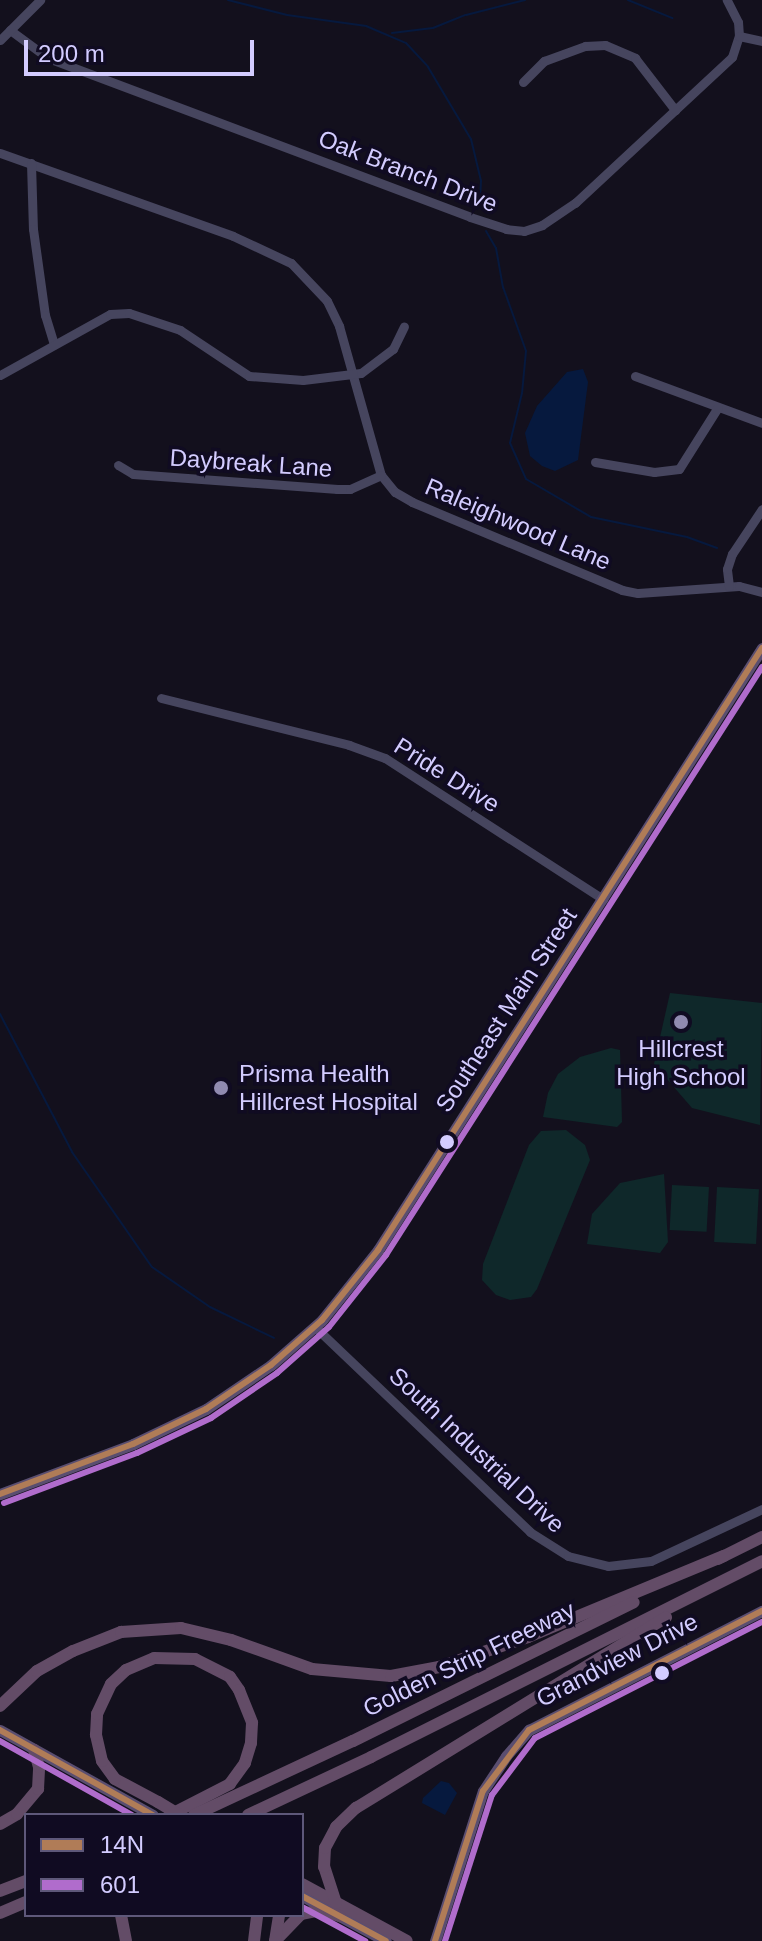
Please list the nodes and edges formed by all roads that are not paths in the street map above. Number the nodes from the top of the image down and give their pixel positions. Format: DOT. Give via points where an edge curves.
graph roads {
  1 [pos="40,0"];
  2 [pos="727,0"];
  3 [pos="10,30"];
  4 [pos="739,36"];
  5 [pos="0,40"];
  6 [pos="762,41"];
  7 [pos="523,82"];
  8 [pos="675,110"];
  9 [pos="0,153"];
  10 [pos="31,163"];
  11 [pos="404,326"];
  12 [pos="54,345"];
  13 [pos="0,375"];
  14 [pos="353,375"];
  15 [pos="635,376"];
  16 [pos="718,407"];
  17 [pos="762,423"];
  18 [pos="595,462"];
  19 [pos="118,465"];
  20 [pos="381,475"];
  21 [pos="762,509"];
  22 [pos="729,586"];
  23 [pos="762,592"];
  24 [pos="762,648"];
  25 [pos="161,698"];
  26 [pos="603,899"];
  27 [pos="315,1327"];
  28 [pos="0,1494"];
  29 [pos="762,1509"];
  30 [pos="762,1537"];
  31 [pos="724,1556"];
  32 [pos="762,1561"];
  33 [pos="731,1576"];
  34 [pos="762,1611"];
  35 [pos="0,1706"];
  36 [pos="0,1730"];
  37 [pos="34,1750"];
  38 [pos="155,1809"];
  39 [pos="174,1813"];
  40 [pos="198,1813"];
  41 [pos="252,1813"];
  42 [pos="0,1824"];
  43 [pos="24,1882"];
  44 [pos="304,1885"];
  45 [pos="0,1891"];
  46 [pos="304,1897"];
  47 [pos="24,1903"];
  48 [pos="338,1910"];
  49 [pos="0,1913"];
  50 [pos="304,1913"];
  51 [pos="121,1917"];
  52 [pos="257,1917"];
  53 [pos="279,1917"];
  54 [pos="298,1917"];
  55 [pos="126,1941"];
  56 [pos="254,1941"];
  57 [pos="275,1941"];
  58 [pos="386,1941"];
  59 [pos="407,1941"];
  60 [pos="435,1941"];
  1 -- 3 [label="street"];
  2 -- 4 [label="street"];
  3 -- 5 [label="street"];
  3 -- 8 [label="street, Oak Branch Drive" via="48,58 506,229 542,225 575,203"];
  4 -- 6 [label="street"];
  4 -- 8 [label="street, Oak Branch Drive" via="732,57"];
  7 -- 8 [label="street" via="544,61 585,46 605,45 635,58"];
  9 -- 10 [label="street"];
  10 -- 12 [label="street" via="33,229"];
  10 -- 14 [label="street" via="233,236 291,263 327,301"];
  11 -- 14 [label="street" via="393,349"];
  12 -- 13 [label="street"];
  12 -- 14 [label="street" via="110,314 129,313 180,330 249,376 303,380"];
  14 -- 20 [label="street"];
  15 -- 16 [label="street"];
  16 -- 17 [label="street"];
  16 -- 18 [label="street" via="679,469 654,472"];
  19 -- 20 [label="street, Daybreak Lane" via="133,474 337,489"];
  20 -- 22 [label="street, Raleighwood Lane" via="412,502 622,590"];
  21 -- 22 [label="street" via="732,554"];
  22 -- 23 [label="street, Raleighwood Lane"];
  24 -- 26 [label="main road, Southeast Main Street"];
  25 -- 26 [label="street, Pride Drive" via="385,758"];
  26 -- 27 [label="main road, Southeast Main Street" via="378,1250"];
  27 -- 28 [label="main road, Southeast Main Street" via="206,1409 133,1444"];
  27 -- 29 [label="street, South Industrial Drive" via="530,1532 568,1556 608,1566 651,1561"];
  30 -- 31 [label="highway, Golden Strip Freeway"];
  31 -- 35 [label="highway" via="528,1637 439,1667 391,1676 312,1669 181,1628 121,1632 37,1671"];
  31 -- 40 [label="highway, Golden Strip Freeway" via="482,1679"];
  32 -- 33 [label="highway, Golden Strip Freeway"];
  33 -- 41 [label="highway, Golden Strip Freeway"];
  33 -- 48 [label="highway" via="356,1808 336,1827 325,1848 324,1867"];
  34 -- 60 [label="main road, Grandview Drive" via="529,1730 483,1791"];
  36 -- 37 [label="main road"];
  37 -- 38 [label="main road" via="141,1808"];
  37 -- 42 [label="highway" via="38,1789 17,1814"];
  38 -- 39 [label="highway" via="115,1779 102,1761 97,1714 111,1684 126,1670 154,1658 195,1659 230,1677 239,1690 252,1723 251,1743 230,1784"];
  43 -- 45 [label="highway"];
  44 -- 48 [label="highway"];
  46 -- 48 [label="main road"];
  47 -- 49 [label="highway"];
  48 -- 50 [label="highway"];
  48 -- 58 [label="main road"];
  48 -- 59 [label="highway"];
  51 -- 55 [label="highway"];
  52 -- 56 [label="highway"];
  53 -- 57 [label="highway"];
  54 -- 57 [label="highway"];
}
